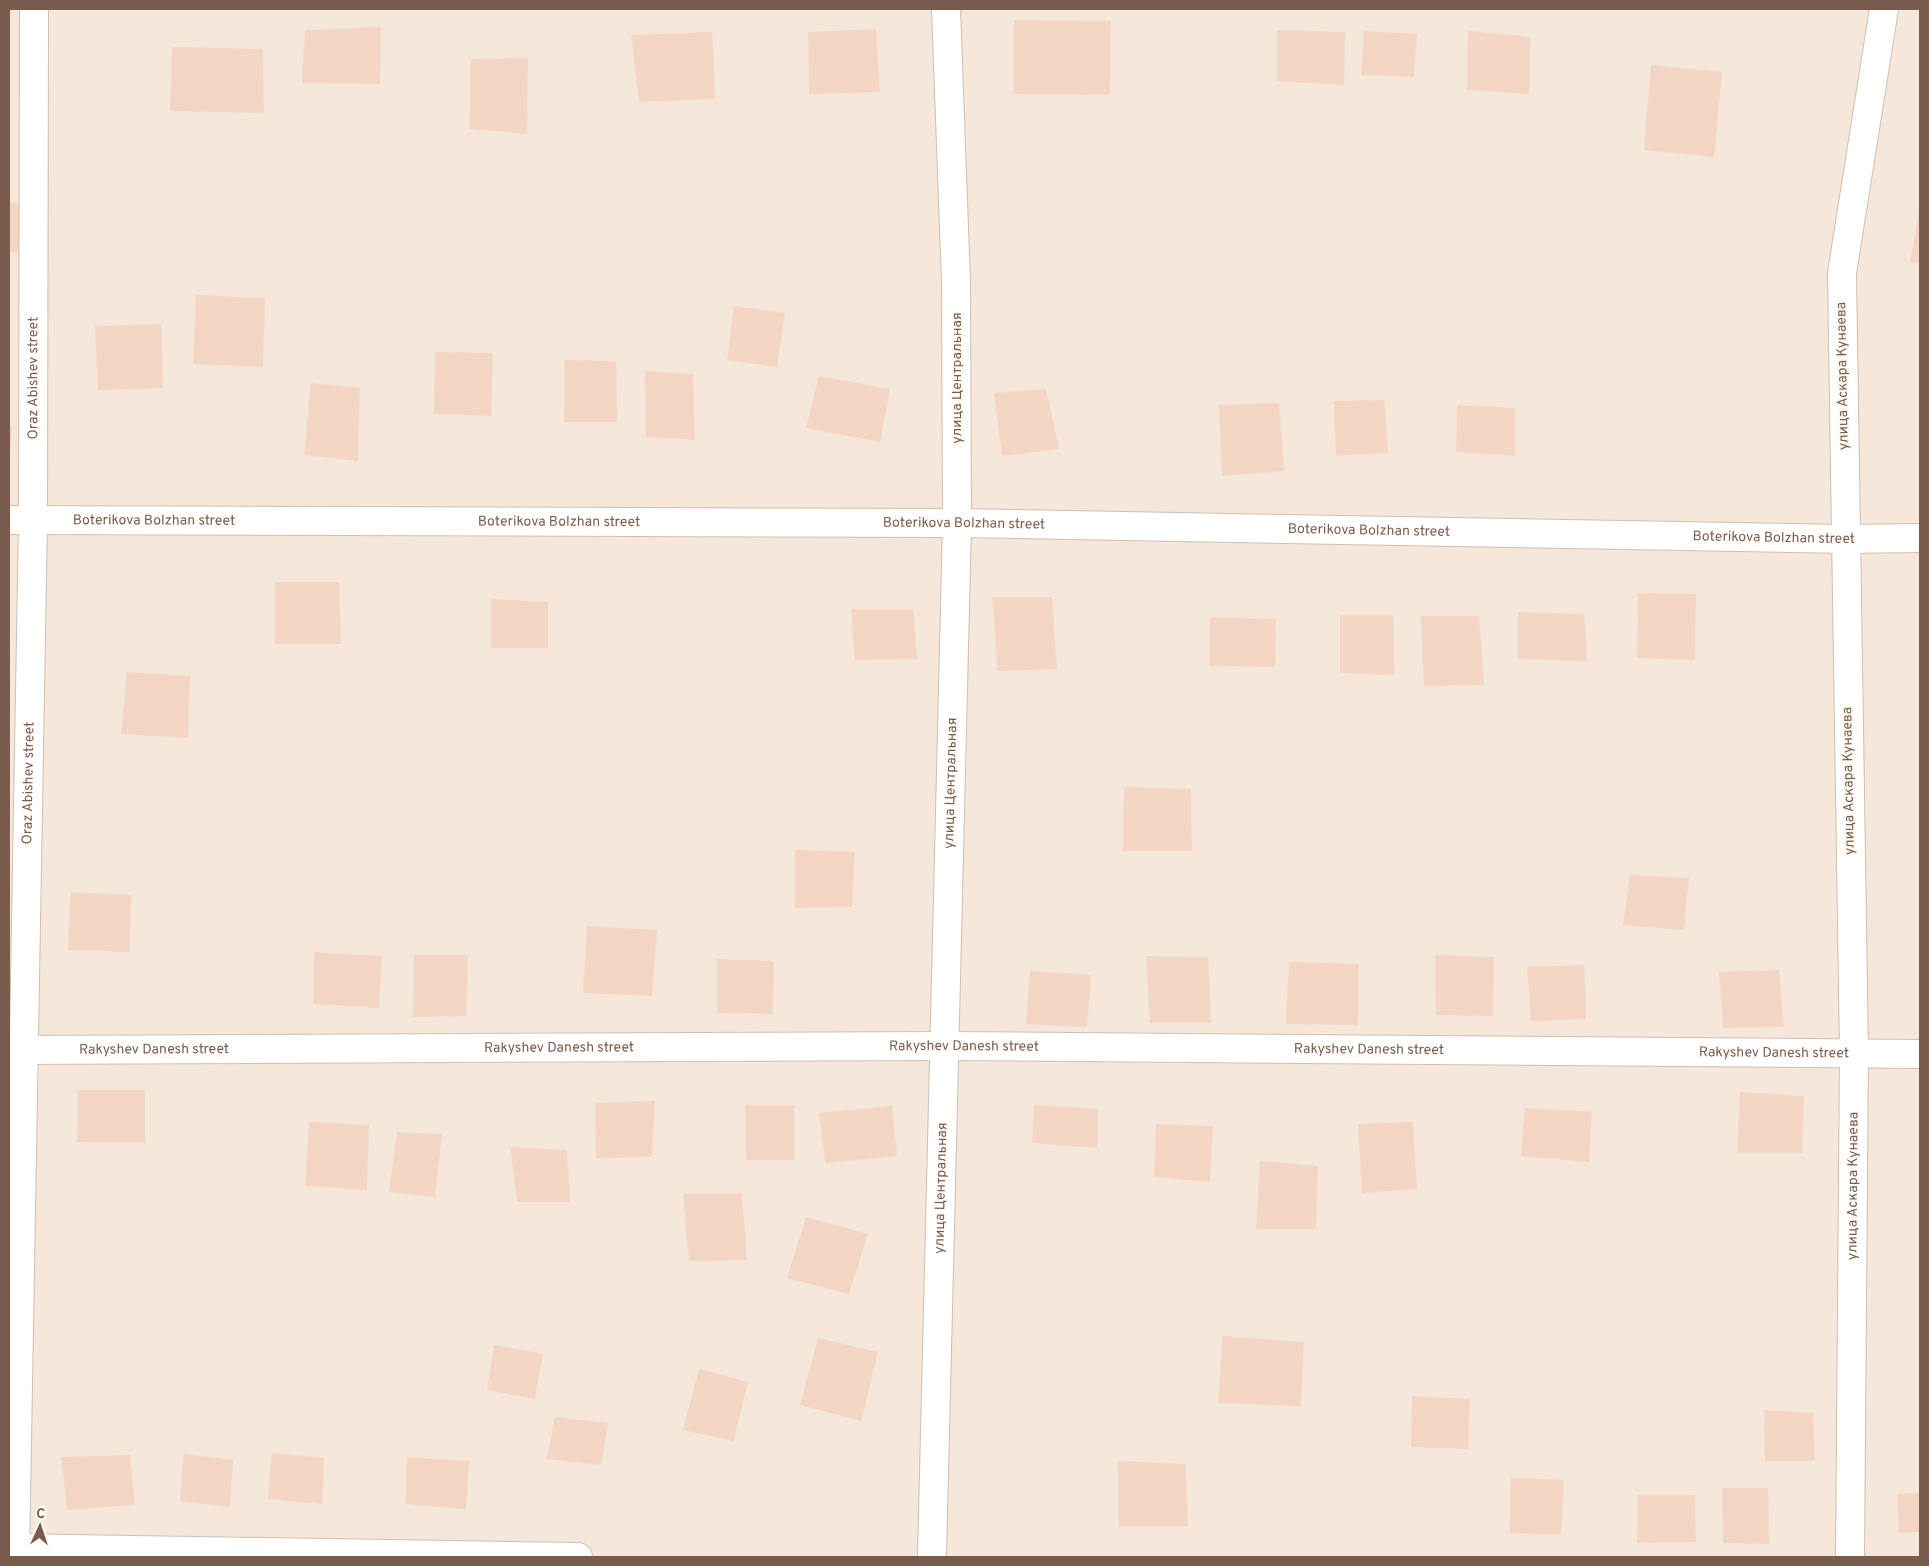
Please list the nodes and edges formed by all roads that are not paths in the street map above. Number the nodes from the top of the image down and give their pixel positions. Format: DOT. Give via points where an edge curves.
graph roads {
  1 [pos="34,9"];
  2 [pos="946,9"];
  3 [pos="1884,9"];
  4 [pos="21,520"];
  5 [pos="957,523"];
  6 [pos="1920,538"];
  7 [pos="1845,539"];
  8 [pos="944,1046"];
  9 [pos="17,1050"];
  10 [pos="1854,1053"];
  11 [pos="1920,1054"];
  12 [pos="13,1551"];
  13 [pos="578,1557"];
  14 [pos="932,1557"];
  15 [pos="1850,1557"];
  1 -- 4 [label="street, Oraz Abishev street"];
  2 -- 5 [label="street, улица Центральная" via="956,282"];
  3 -- 7 [label="street, улица Аскара Кунаева" via="1842,273"];
  4 -- 5 [label="street, Boterikova Bolzhan street"];
  4 -- 9 [label="street, Oraz Abishev street"];
  5 -- 7 [label="street, Boterikova Bolzhan street"];
  5 -- 8 [label="street, улица Центральная"];
  6 -- 7 [label="street, Boterikova Bolzhan street"];
  7 -- 10 [label="street, улица Аскара Кунаева"];
  8 -- 9 [label="street, Rakyshev Danesh street"];
  8 -- 10 [label="street, Rakyshev Danesh street"];
  8 -- 14 [label="street, улица Центральная"];
  9 -- 12 [label="street, Oraz Abishev street"];
  10 -- 11 [label="street, Rakyshev Danesh street"];
  10 -- 15 [label="street, улица Аскара Кунаева"];
  12 -- 13 [label="street"];
}
